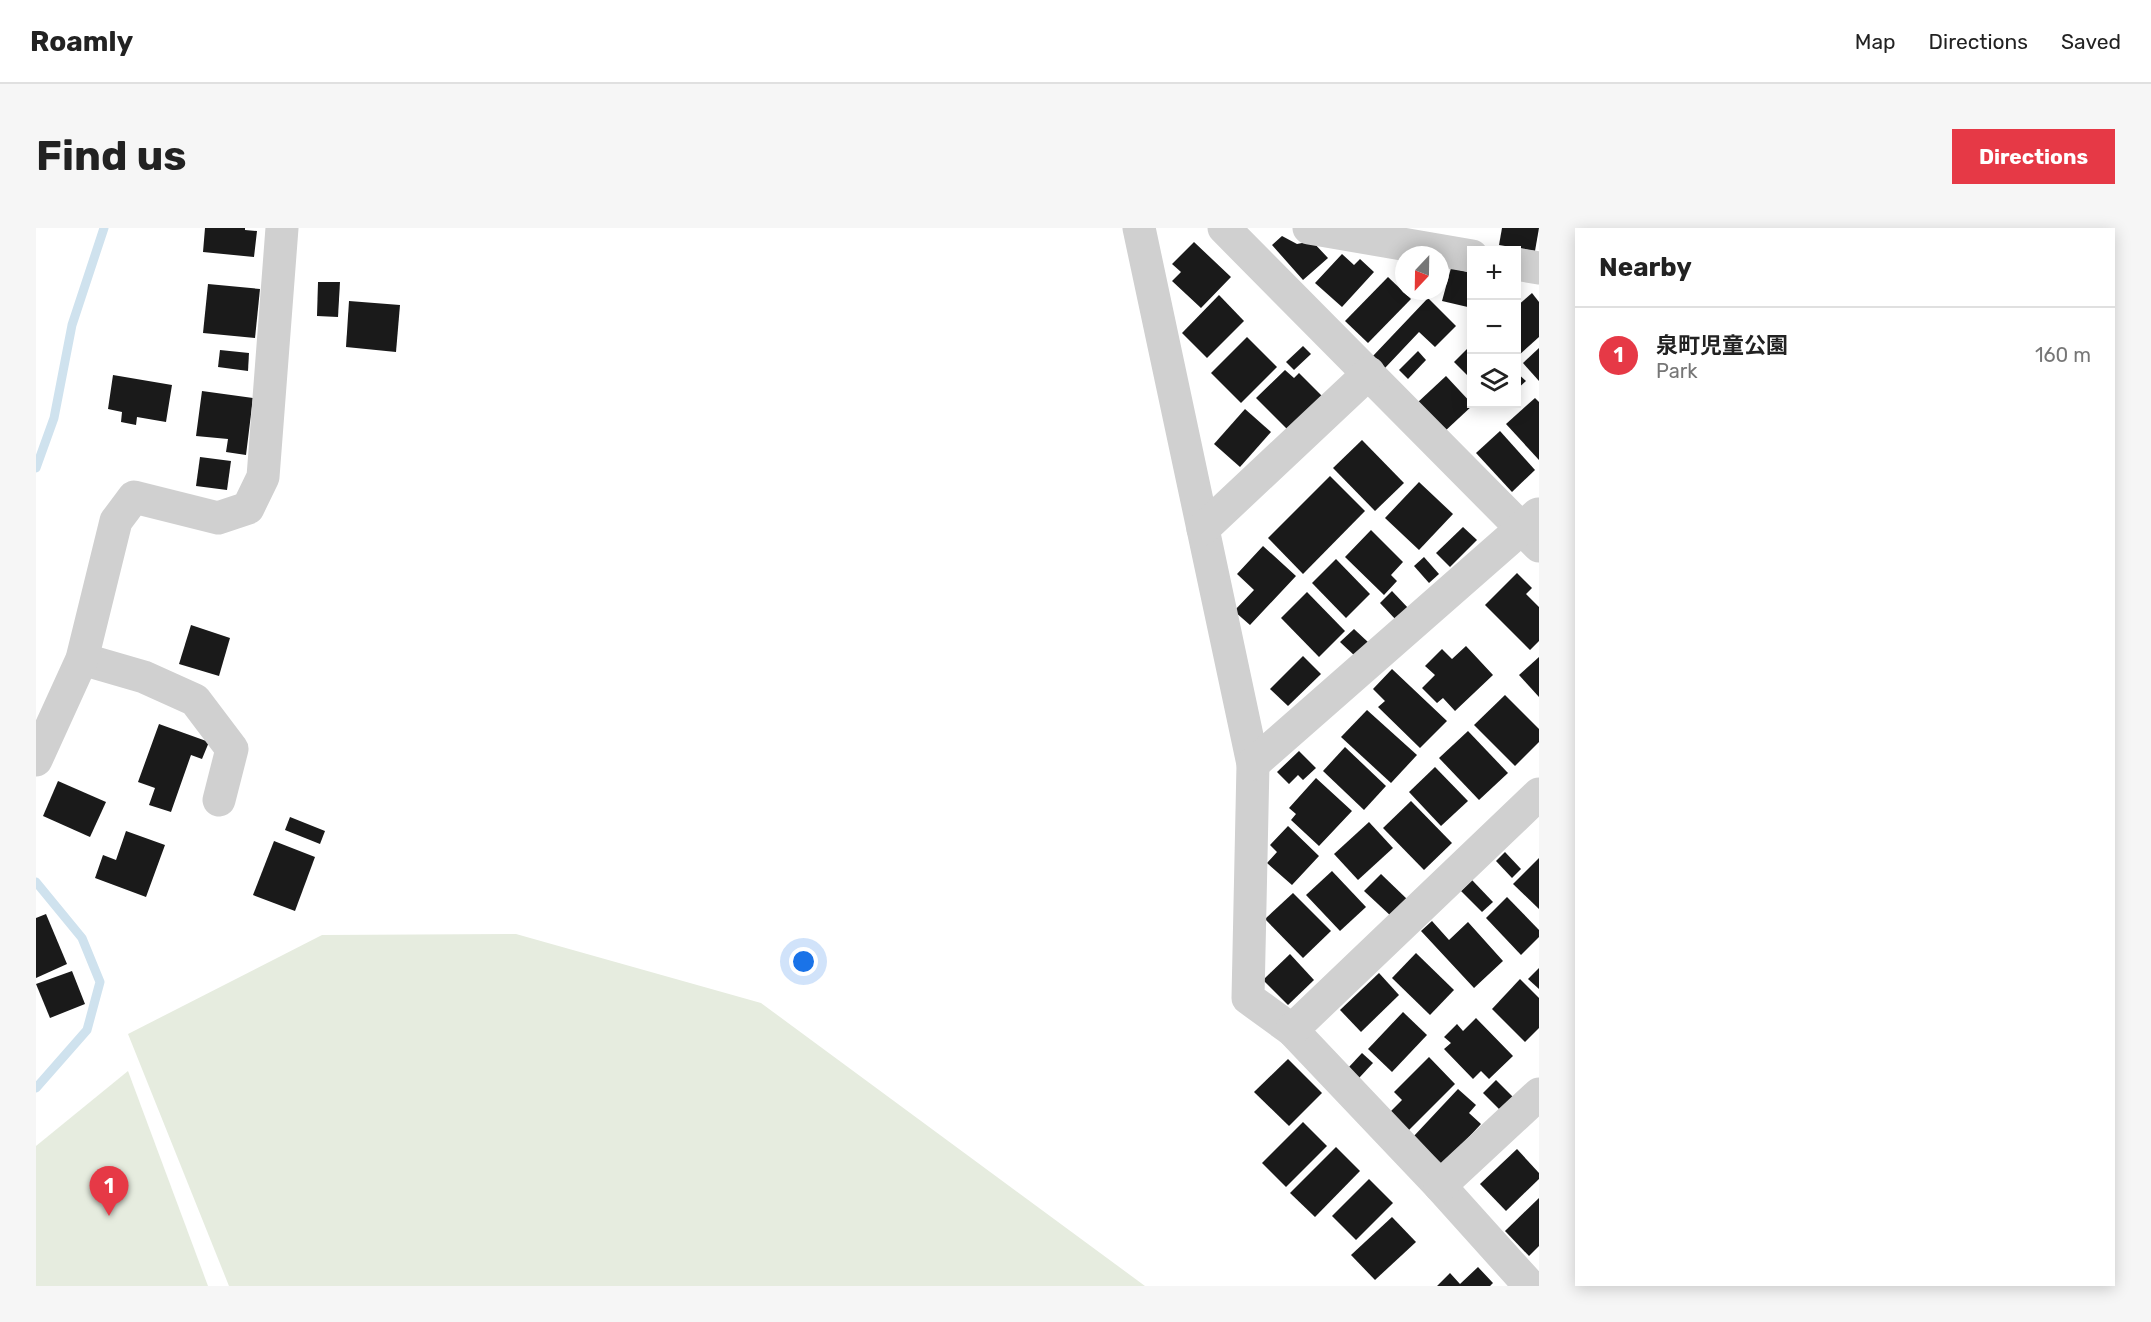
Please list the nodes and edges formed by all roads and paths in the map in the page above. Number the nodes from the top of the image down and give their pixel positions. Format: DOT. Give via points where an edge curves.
graph roads {
  1 [pos="282,228"];
  2 [pos="1139,228"];
  3 [pos="1224,228"];
  4 [pos="1309,228"];
  5 [pos="1467,255"];
  6 [pos="1521,265"];
  7 [pos="1539,268"];
  8 [pos="1369,374"];
  9 [pos="1203,529"];
  10 [pos="1534,529"];
  11 [pos="82,659"];
  12 [pos="36,760"];
  13 [pos="1253,764"];
  14 [pos="1539,794"];
  15 [pos="219,800"];
  16 [pos="1292,1030"];
  17 [pos="1539,1094"];
  18 [pos="1440,1186"];
  19 [pos="1530,1286"];
  1 -- 11 [label="street" via="263,477 248,508 218,518 134,497 116,521"];
  2 -- 9 [label="street"];
  3 -- 8 [label="street"];
  4 -- 5 [label="street"];
  6 -- 7 [label="street"];
  8 -- 9 [label="street"];
  8 -- 10 [label="street"];
  9 -- 13 [label="street"];
  10 -- 13 [label="street"];
  11 -- 12 [label="street"];
  11 -- 15 [label="street" via="144,677 195,700 232,748"];
  13 -- 16 [label="street" via="1248,998"];
  14 -- 16 [label="street"];
  16 -- 18 [label="street"];
  17 -- 18 [label="street"];
  18 -- 19 [label="street"];
}
